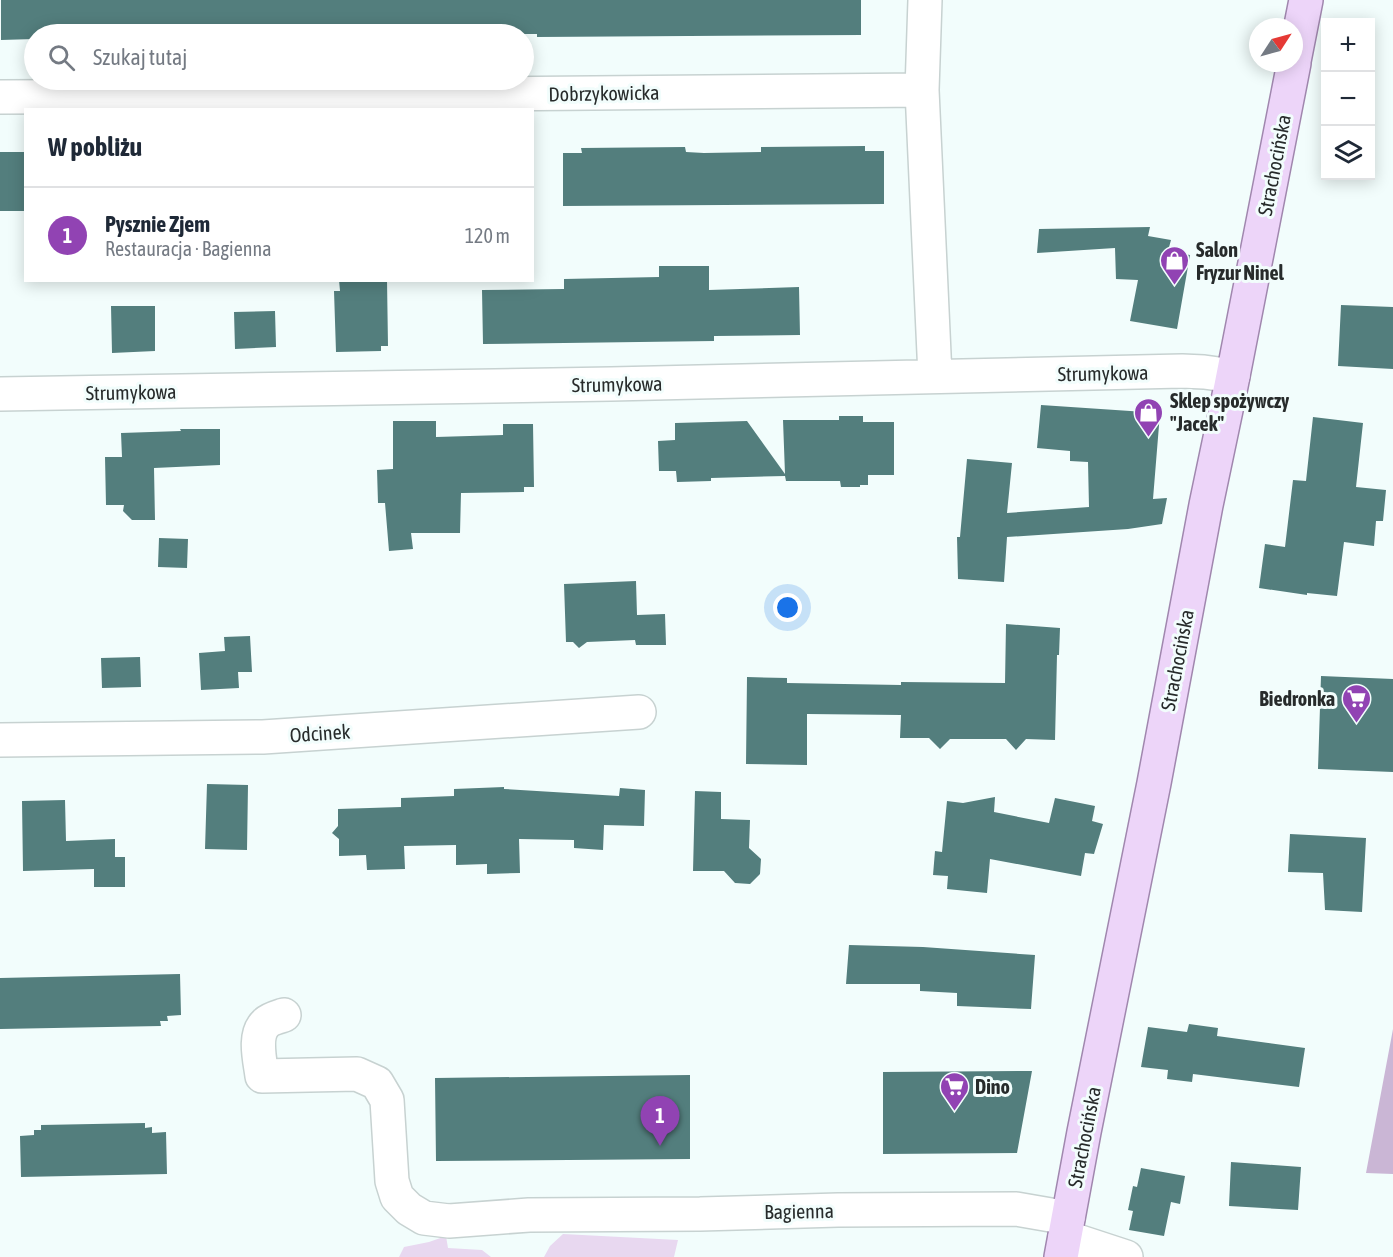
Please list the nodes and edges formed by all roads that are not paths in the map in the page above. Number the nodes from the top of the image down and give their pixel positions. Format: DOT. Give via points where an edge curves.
graph roads {
  1 [pos="925,0"];
  2 [pos="1306,0"];
  3 [pos="1303,18"];
  4 [pos="1292,72"];
  5 [pos="922,90"];
  6 [pos="0,97"];
  7 [pos="935,376"];
  8 [pos="1233,376"];
  9 [pos="0,394"];
  10 [pos="639,712"];
  11 [pos="0,740"];
  12 [pos="284,1015"];
  13 [pos="1065,1237"];
  14 [pos="1126,1257"];
  1 -- 5 [label="street"];
  2 -- 3 [label="main road, Strachocińska"];
  4 -- 8 [label="main road, Strachocińska"];
  5 -- 6 [label="street, Dobrzykowicka"];
  5 -- 7 [label="street"];
  7 -- 8 [label="street, Strumykowa" via="1182,371"];
  7 -- 9 [label="street, Strumykowa"];
  8 -- 13 [label="main road, Strachocińska"];
  10 -- 11 [label="street, Odcinek" via="263,737"];
  12 -- 13 [label="street, Bagienna" via="267,1021 261,1029 262,1076 357,1074 377,1083 387,1100 392,1181 397,1197 424,1218 449,1221 530,1215 1016,1209"];
  13 -- 14 [label="street, Bagienna"];
}
